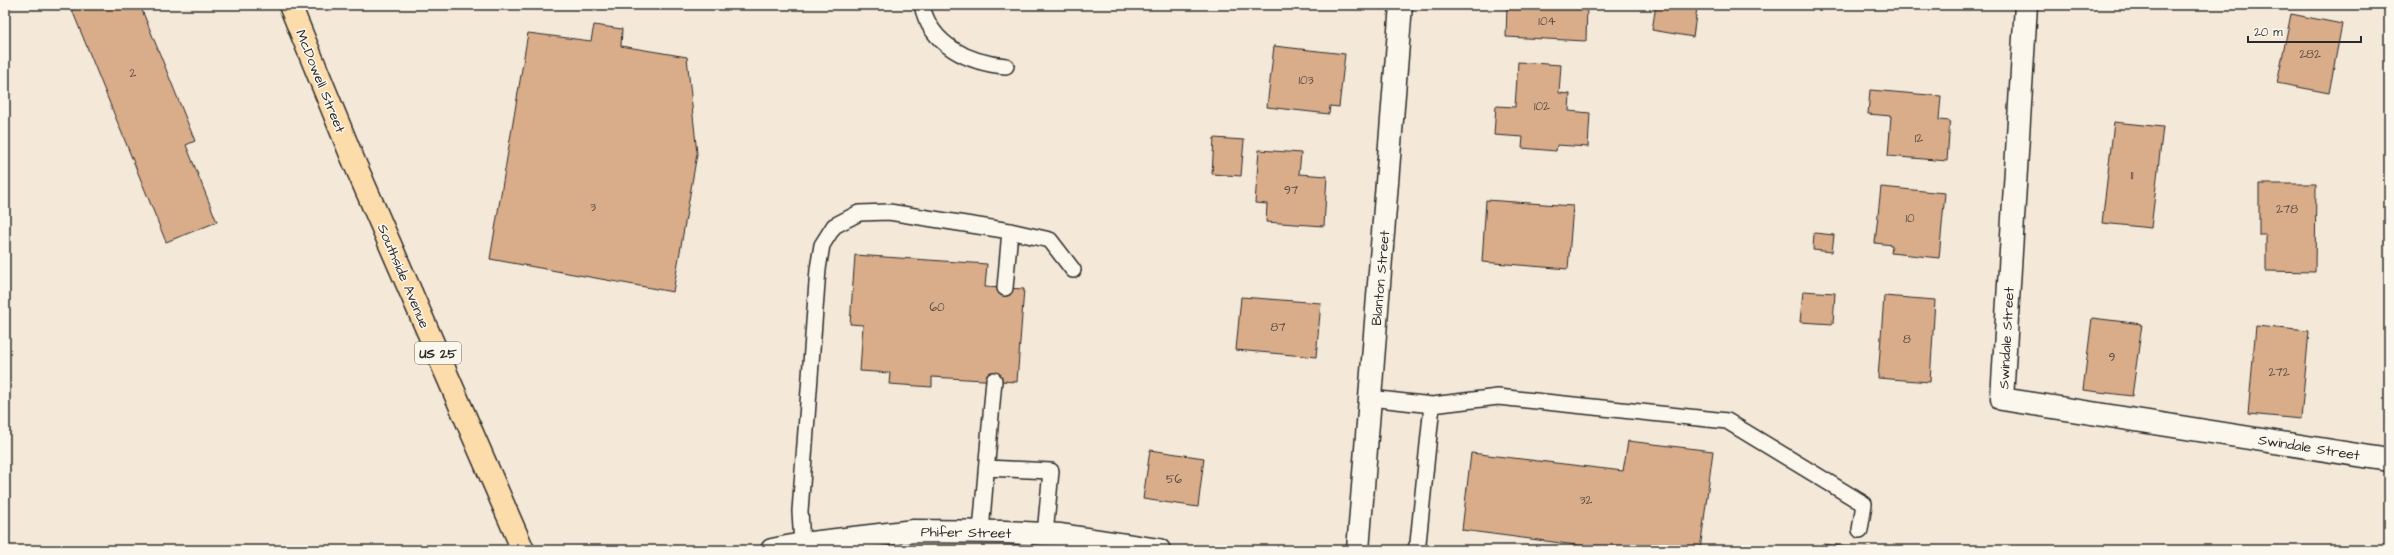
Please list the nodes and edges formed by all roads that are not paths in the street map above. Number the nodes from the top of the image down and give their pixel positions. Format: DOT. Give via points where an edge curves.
graph roads {
  1 [pos="290,5"];
  2 [pos="922,5"];
  3 [pos="1401,5"];
  4 [pos="2026,5"];
  5 [pos="1006,66"];
  6 [pos="352,157"];
  7 [pos="1010,231"];
  8 [pos="1073,270"];
  9 [pos="1005,288"];
  10 [pos="994,380"];
  11 [pos="1370,398"];
  12 [pos="1432,405"];
  13 [pos="2389,460"];
  14 [pos="987,468"];
  15 [pos="1860,530"];
  16 [pos="981,531"];
  17 [pos="1045,534"];
  18 [pos="802,544"];
  19 [pos="523,550"];
  20 [pos="772,550"];
  21 [pos="1159,550"];
  22 [pos="1358,550"];
  23 [pos="1415,550"];
  1 -- 6 [label="main road, McDowell Street / US 25"];
  2 -- 5 [label="lane" via="925,17 940,40 958,54 991,65"];
  3 -- 11 [label="street, Blanton Street"];
  4 -- 13 [label="street, Swindale Street" via="2002,399"];
  6 -- 19 [label="main road, Southside Avenue / US 25"];
  7 -- 8 [label="lane" via="1050,240"];
  7 -- 9 [label="lane"];
  7 -- 18 [label="lane" via="889,212 859,213 834,226 822,245 818,269 800,512"];
  10 -- 14 [label="lane"];
  11 -- 12 [label="lane"];
  11 -- 22 [label="street, Blanton Street"];
  12 -- 15 [label="lane" via="1498,397 1727,421 1864,504"];
  12 -- 23 [label="lane" via="1418,543"];
  14 -- 16 [label="lane"];
  14 -- 17 [label="lane" via="1051,471"];
  16 -- 17 [label="street, Phifer Street"];
  16 -- 18 [label="street, Phifer Street" via="914,531"];
  17 -- 21 [label="street, Phifer Street"];
  18 -- 20 [label="street, Phifer Street"];
}
